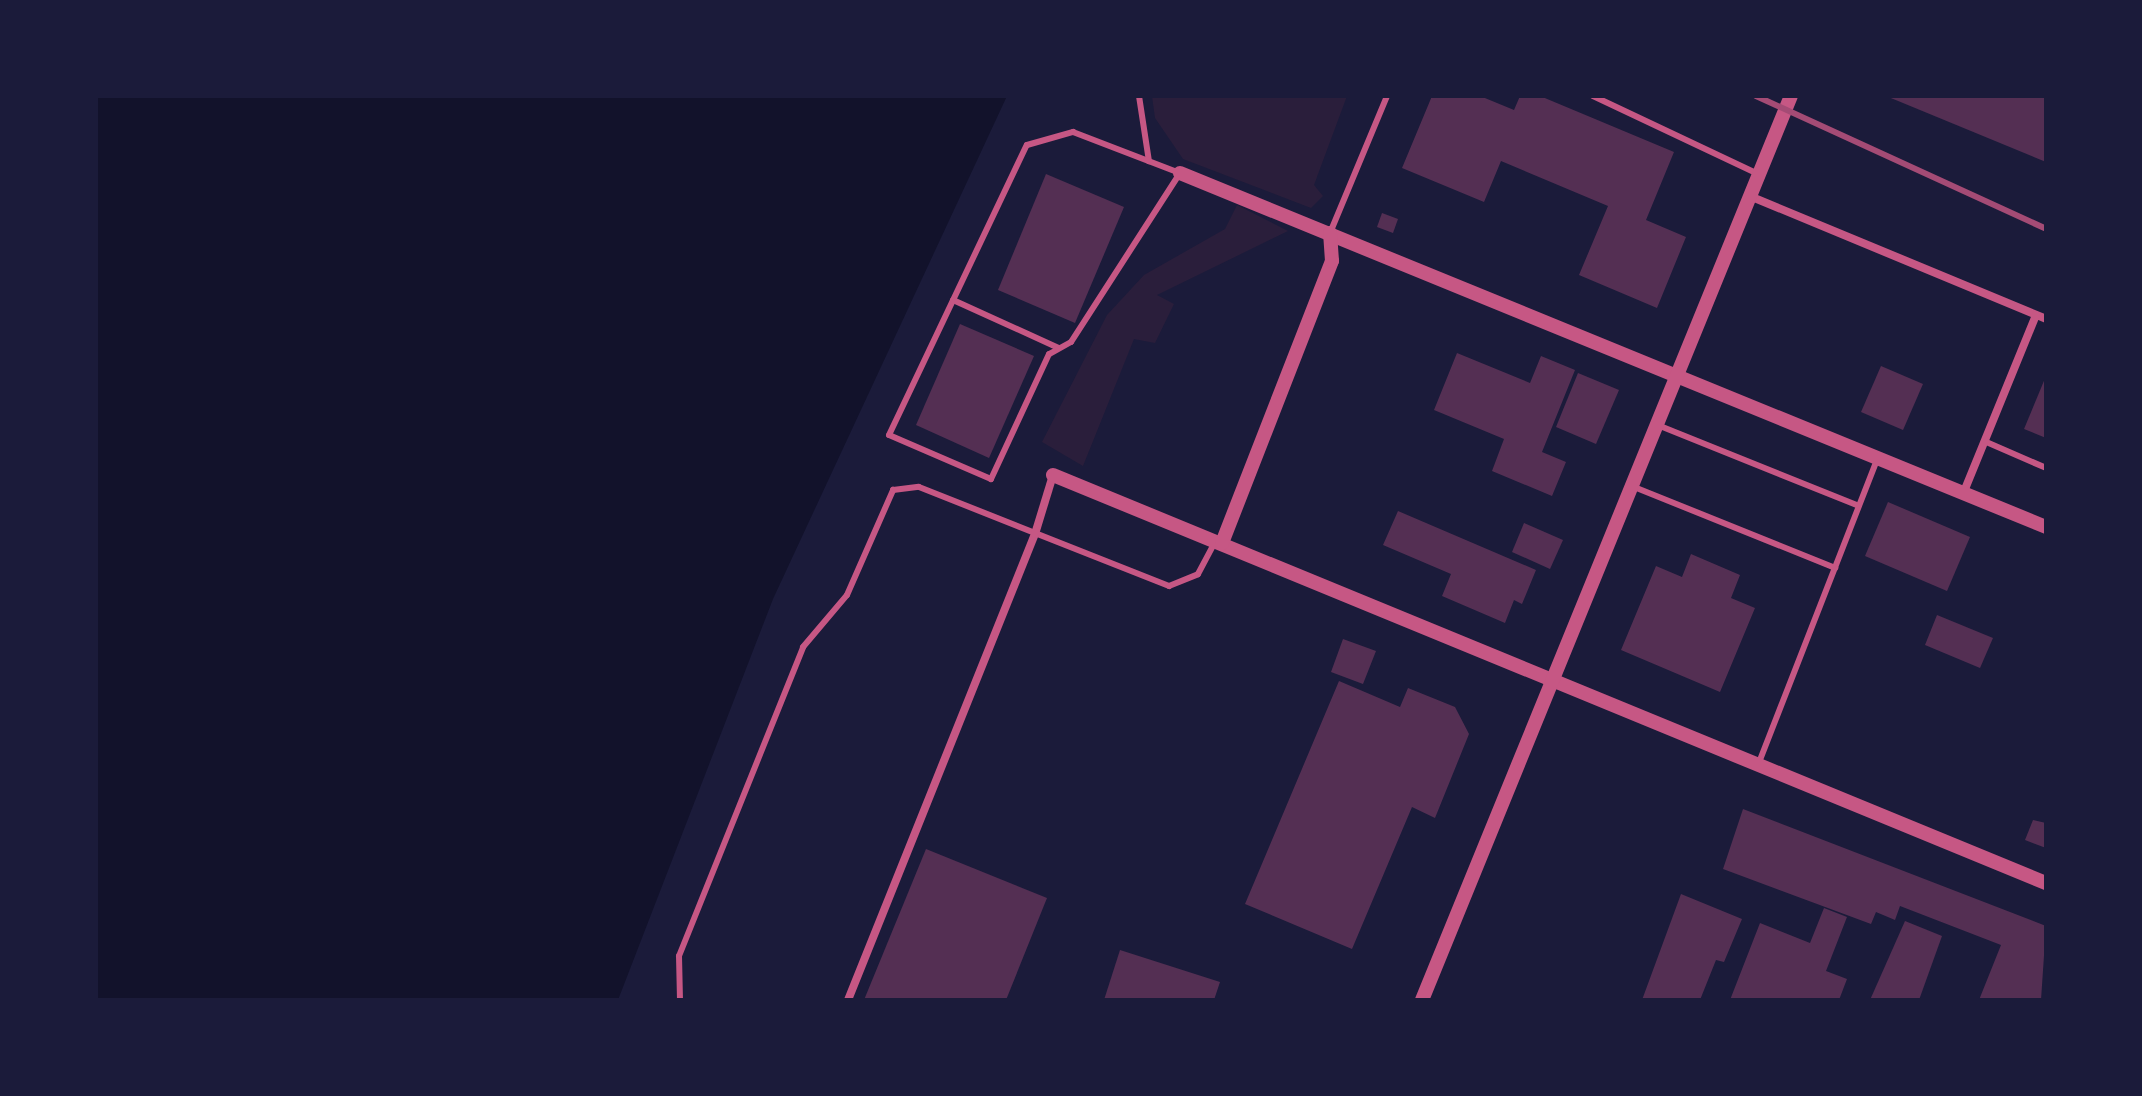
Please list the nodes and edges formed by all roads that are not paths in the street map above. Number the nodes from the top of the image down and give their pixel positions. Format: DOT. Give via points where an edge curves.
graph roads {
  1 [pos="1139,96"];
  2 [pos="1387,96"];
  3 [pos="1593,96"];
  4 [pos="1791,96"];
  5 [pos="1149,161"];
  6 [pos="1180,173"];
  7 [pos="1760,175"];
  8 [pos="1752,197"];
  9 [pos="1330,233"];
  10 [pos="953,300"];
  11 [pos="2036,315"];
  12 [pos="2046,319"];
  13 [pos="1059,348"];
  14 [pos="1679,378"];
  15 [pos="1660,426"];
  16 [pos="1984,441"];
  17 [pos="1877,459"];
  18 [pos="2046,468"];
  19 [pos="1053,475"];
  20 [pos="1634,487"];
  21 [pos="1963,494"];
  22 [pos="1859,506"];
  23 [pos="2046,527"];
  24 [pos="1035,534"];
  25 [pos="1219,542"];
  26 [pos="1835,568"];
  27 [pos="1553,681"];
  28 [pos="1758,765"];
  29 [pos="2046,883"];
  30 [pos="680,1000"];
  31 [pos="848,1000"];
  32 [pos="1422,1000"];
  1 -- 5 [label="lane"];
  2 -- 9 [label="lane"];
  3 -- 7 [label="lane"];
  4 -- 7 [label="street"];
  5 -- 6 [label="lane"];
  5 -- 10 [label="lane" via="1073,132 1027,145"];
  6 -- 9 [label="street"];
  6 -- 13 [label="lane" via="1071,342"];
  7 -- 8 [label="street"];
  8 -- 11 [label="street"];
  8 -- 14 [label="street"];
  9 -- 14 [label="street"];
  9 -- 25 [label="street" via="1332,261"];
  10 -- 13 [label="lane"];
  10 -- 13 [label="lane" via="889,435 991,479 1049,354"];
  11 -- 12 [label="street"];
  11 -- 16 [label="street"];
  14 -- 15 [label="street"];
  14 -- 17 [label="street"];
  15 -- 20 [label="street"];
  15 -- 22 [label="lane"];
  16 -- 18 [label="lane"];
  16 -- 21 [label="street"];
  17 -- 21 [label="street"];
  17 -- 22 [label="lane"];
  19 -- 24 [label="street"];
  19 -- 25 [label="street"];
  20 -- 26 [label="lane"];
  20 -- 27 [label="street"];
  21 -- 23 [label="street"];
  22 -- 26 [label="lane"];
  24 -- 25 [label="lane" via="1169,586 1198,574"];
  24 -- 30 [label="lane" via="919,487 893,490 847,595 803,647 679,956"];
  24 -- 31 [label="street"];
  25 -- 27 [label="street"];
  26 -- 28 [label="lane"];
  27 -- 28 [label="street"];
  27 -- 32 [label="street"];
  28 -- 29 [label="street"];
}
